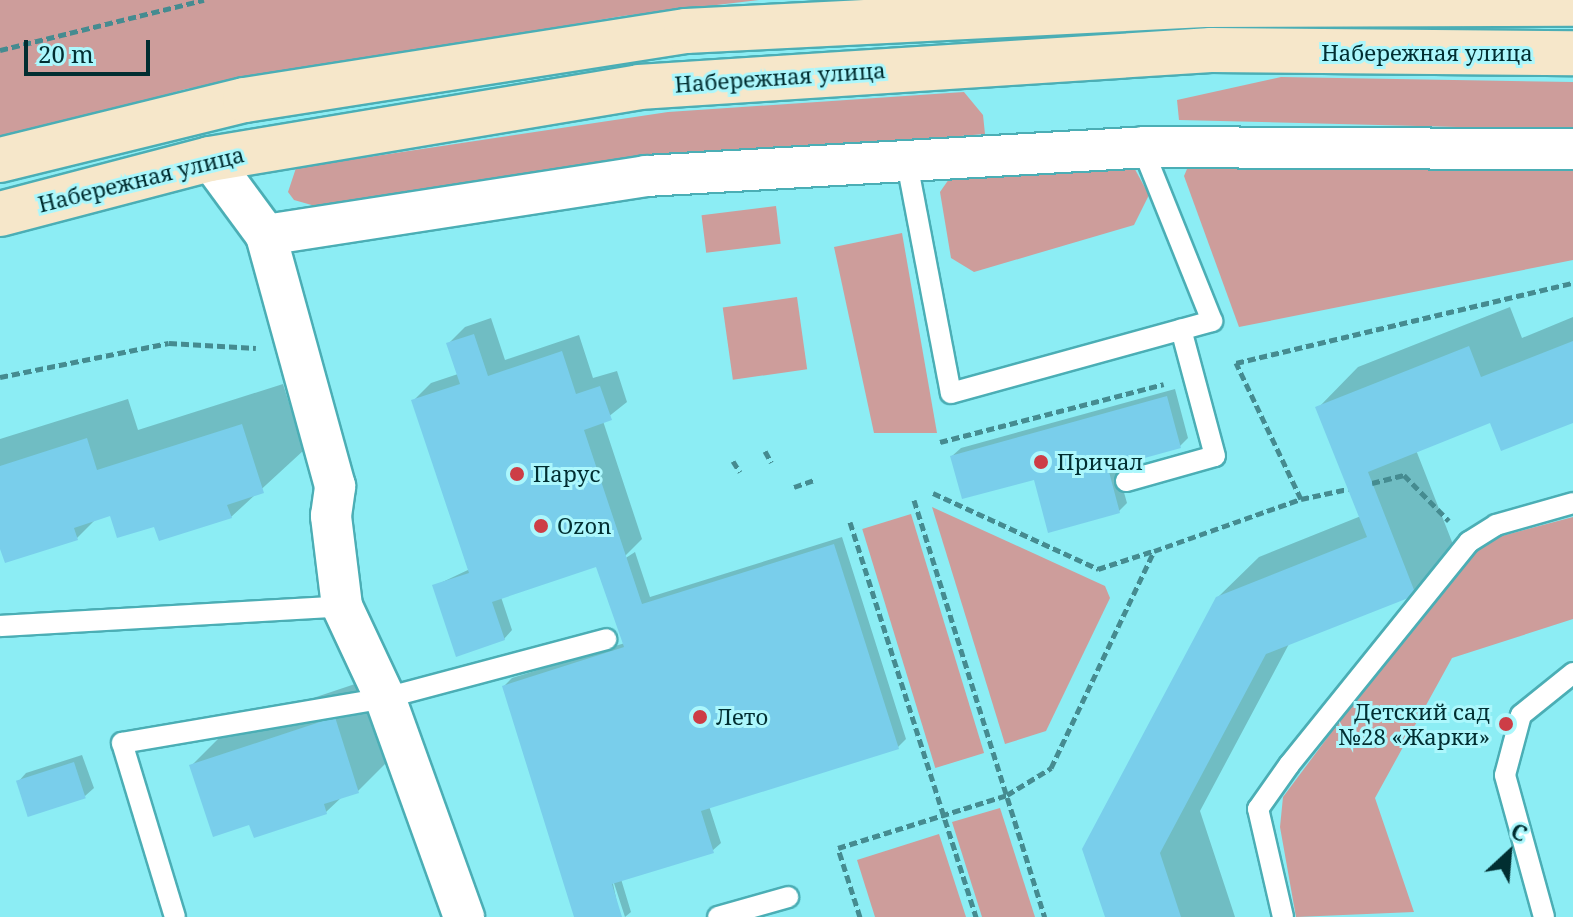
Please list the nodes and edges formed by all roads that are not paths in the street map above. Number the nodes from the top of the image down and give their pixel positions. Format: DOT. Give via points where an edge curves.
graph roads {
  1 [pos="1573,4"];
  2 [pos="1573,53"];
  3 [pos="1142,147"];
  4 [pos="1573,149"];
  5 [pos="210,159"];
  6 [pos="0,160"];
  7 [pos="907,163"];
  8 [pos="0,214"];
  9 [pos="266,235"];
  10 [pos="1181,329"];
  11 [pos="1126,481"];
  12 [pos="1573,503"];
  13 [pos="342,606"];
  14 [pos="0,626"];
  15 [pos="606,639"];
  16 [pos="1573,673"];
  17 [pos="385,698"];
  18 [pos="788,897"];
  19 [pos="1538,916"];
  20 [pos="175,917"];
  21 [pos="464,917"];
  22 [pos="718,917"];
  23 [pos="1283,917"];
  1 -- 6 [label="main road" via="1204,5 686,31 245,100"];
  2 -- 5 [label="main road, Набережная улица" via="1211,50 711,81 573,95"];
  3 -- 4 [label="street"];
  3 -- 7 [label="street"];
  3 -- 10 [label="lane" via="1212,321"];
  5 -- 8 [label="main road, Набережная улица"];
  5 -- 9 [label="street"];
  7 -- 9 [label="street" via="646,176"];
  7 -- 10 [label="lane" via="951,393"];
  9 -- 13 [label="street" via="335,486 331,516"];
  10 -- 11 [label="lane" via="1215,456"];
  12 -- 23 [label="lane" via="1496,525 1469,542 1440,572 1408,621 1258,809"];
  13 -- 14 [label="lane"];
  13 -- 17 [label="street"];
  15 -- 17 [label="lane"];
  16 -- 19 [label="lane" via="1521,715 1505,775"];
  17 -- 20 [label="lane" via="122,743"];
  17 -- 21 [label="street"];
  18 -- 22 [label="lane"];
}
